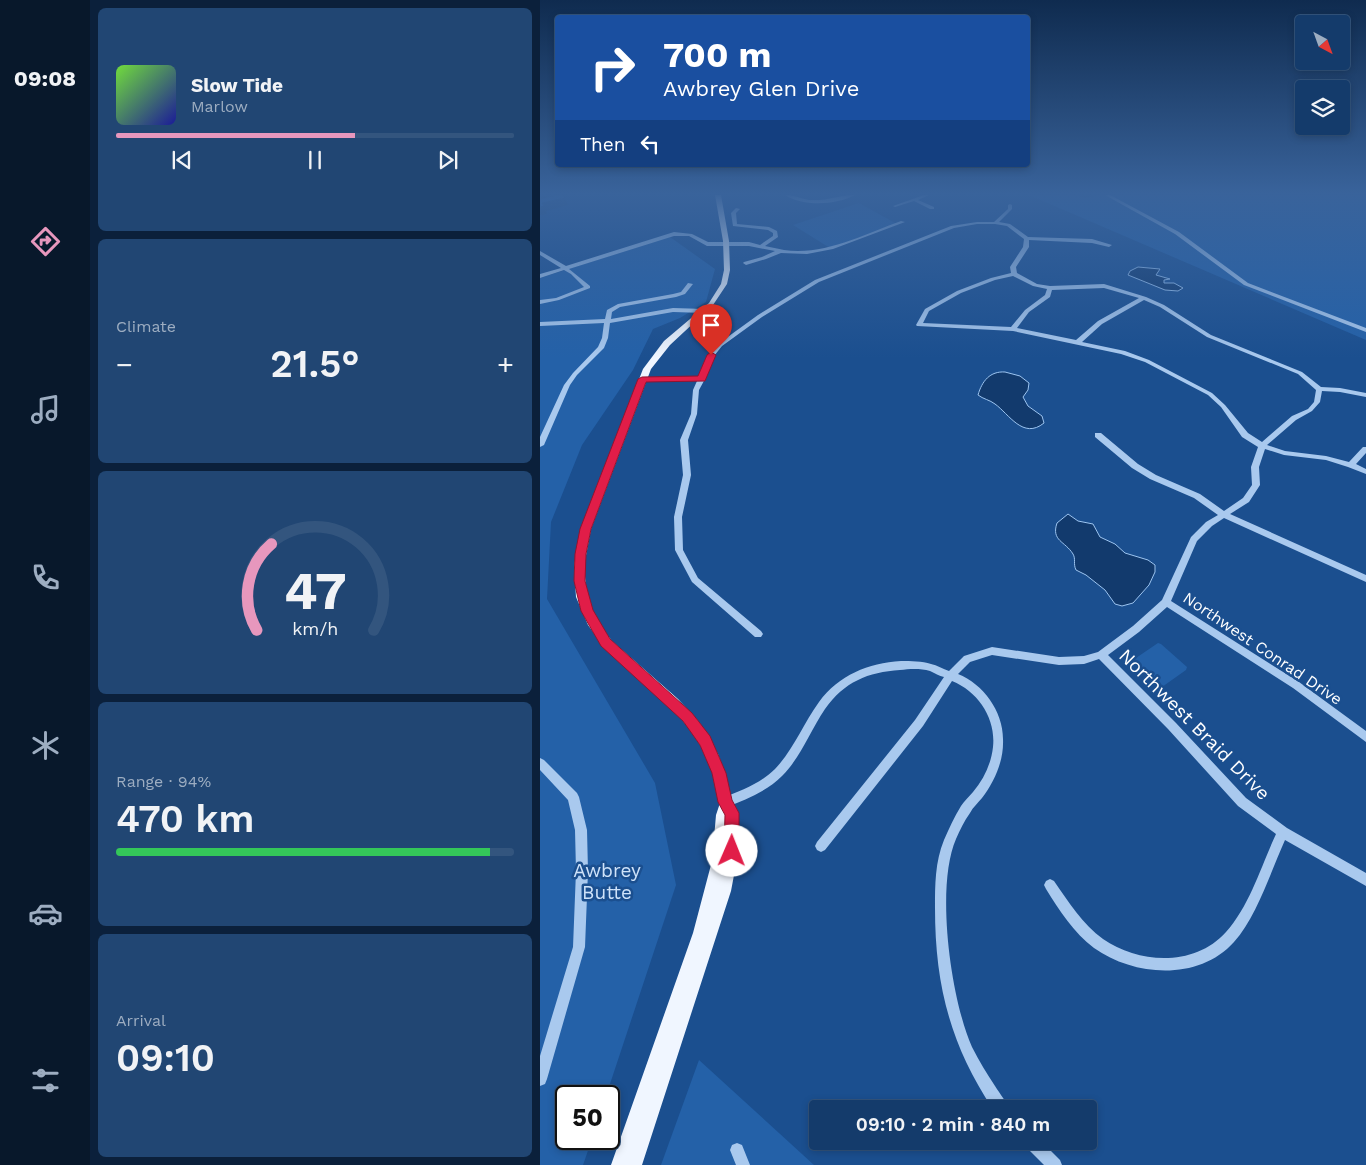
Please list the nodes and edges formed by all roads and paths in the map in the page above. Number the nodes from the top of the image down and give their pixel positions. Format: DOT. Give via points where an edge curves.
graph roads {
  1 [pos="625,249"];
  2 [pos="724,249"];
  3 [pos="775,249"];
  4 [pos="823,249"];
  5 [pos="898,249"];
  6 [pos="1024,249"];
  7 [pos="1199,249"];
  8 [pos="780,251"];
  9 [pos="540,253"];
  10 [pos="746,263"];
  11 [pos="565,268"];
  12 [pos="1014,274"];
  13 [pos="540,276"];
  14 [pos="690,284"];
  15 [pos="1050,288"];
  16 [pos="1144,298"];
  17 [pos="540,302"];
  18 [pos="705,310"];
  19 [pos="609,321"];
  20 [pos="540,324"];
  21 [pos="1013,329"];
  22 [pos="1366,330"];
  23 [pos="1078,342"];
  24 [pos="642,379"];
  25 [pos="702,379"];
  26 [pos="1319,389"];
  27 [pos="1366,395"];
  28 [pos="1098,435"];
  29 [pos="540,445"];
  30 [pos="1262,446"];
  31 [pos="1366,449"];
  32 [pos="1351,465"];
  33 [pos="1366,472"];
  34 [pos="1224,515"];
  35 [pos="1366,579"];
  36 [pos="1166,602"];
  37 [pos="758,634"];
  38 [pos="1101,655"];
  39 [pos="950,676"];
  40 [pos="1366,737"];
  41 [pos="540,763"];
  42 [pos="726,802"];
  43 [pos="1283,832"];
  44 [pos="821,846"];
  45 [pos="1366,880"];
  46 [pos="1050,885"];
  47 [pos="540,1079"];
  48 [pos="996,1100"];
  49 [pos="738,1150"];
  50 [pos="1039,1150"];
  51 [pos="620,1165"];
  52 [pos="633,1165"];
  53 [pos="743,1165"];
  54 [pos="1055,1165"];
  1 -- 11 [label="street"];
  2 -- 18 [label="main road" via="727,270 724,284"];
  3 -- 8 [label="street"];
  4 -- 8 [label="street" via="794,253"];
  5 -- 25 [label="street" via="807,286 720,345 711,355"];
  6 -- 12 [label="street" via="1013,267"];
  7 -- 22 [label="street" via="1246,284"];
  8 -- 10 [label="street"];
  9 -- 11 [label="street"];
  11 -- 13 [label="street"];
  11 -- 17 [label="street" via="588,288"];
  12 -- 15 [label="street" via="1035,285"];
  12 -- 21 [label="street" via="960,292 927,310 919,324"];
  14 -- 19 [label="street" via="683,293 674,296 612,309"];
  15 -- 16 [label="street" via="1104,286"];
  15 -- 21 [label="street" via="1048,296 1027,311"];
  16 -- 23 [label="street" via="1097,324"];
  16 -- 26 [label="street" via="1209,336 1300,373"];
  18 -- 19 [label="street" via="659,311"];
  18 -- 24 [label="main road" via="660,350"];
  19 -- 20 [label="street"];
  19 -- 29 [label="street" via="601,348 567,386"];
  21 -- 23 [label="street"];
  23 -- 30 [label="street" via="1147,361 1210,394 1224,406 1245,435"];
  24 -- 25 [label="street"];
  24 -- 42 [label="main road" via="582,542 579,573 582,598 595,628 606,643 688,717 706,741"];
  25 -- 37 [label="street" via="696,390 694,414 684,440 687,475 678,517 679,550 695,580"];
  26 -- 27 [label="street"];
  26 -- 30 [label="street" via="1317,402 1310,410 1294,418"];
  28 -- 34 [label="street" via="1135,466 1197,496"];
  30 -- 32 [label="street"];
  30 -- 34 [label="street" via="1255,467 1256,485 1246,500"];
  31 -- 32 [label="street"];
  32 -- 33 [label="street"];
  34 -- 35 [label="street"];
  34 -- 36 [label="street" via="1194,539"];
  36 -- 38 [label="street"];
  36 -- 40 [label="street, Northwest Conrad Drive" via="1296,685"];
  38 -- 39 [label="street" via="1084,660 1059,661 992,651 967,659"];
  38 -- 43 [label="street, Northwest Braid Drive" via="1172,726 1238,799"];
  39 -- 42 [label="street" via="930,667 888,666 862,672 844,682 826,699 799,746 779,772 758,788"];
  39 -- 44 [label="street" via="919,723"];
  39 -- 48 [label="street" via="970,685 982,698 998,729 999,750 994,767 965,810 944,854 940,906 954,1011 966,1047"];
  41 -- 47 [label="street" via="573,796 581,830 582,871 579,947"];
  42 -- 51 [label="main road" via="719,861 700,933"];
  42 -- 52 [label="main road" via="732,813 732,840 724,891"];
  43 -- 45 [label="street, Northwest Braid Drive"];
  43 -- 46 [label="street" via="1231,936 1221,948 1205,957 1181,963 1146,963 1110,950 1073,918"];
  49 -- 53 [label="street"];
  50 -- 54 [label="street"];
}
